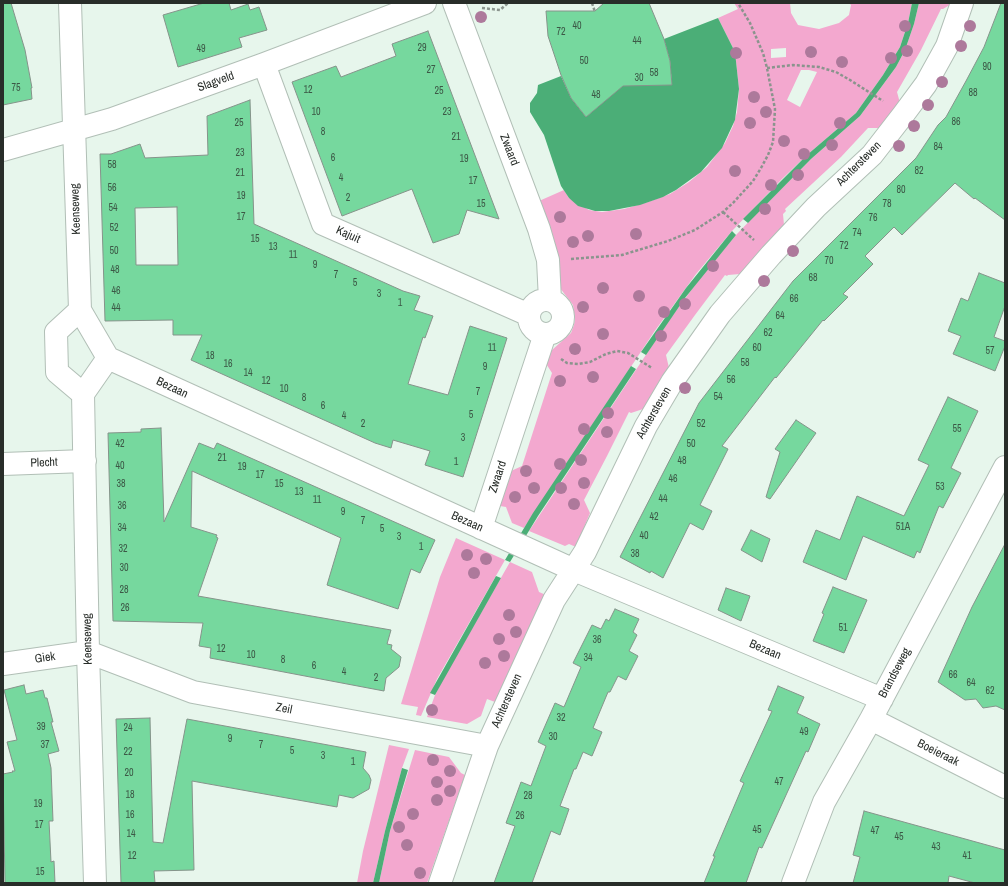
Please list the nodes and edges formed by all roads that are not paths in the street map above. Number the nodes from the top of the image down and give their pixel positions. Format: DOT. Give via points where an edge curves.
graph roads {
  1 [pos="70,3"];
  2 [pos="425,3"];
  3 [pos="454,3"];
  4 [pos="962,3"];
  5 [pos="264,64"];
  6 [pos="73,131"];
  7 [pos="3,150"];
  8 [pos="550,300"];
  9 [pos="80,310"];
  10 [pos="529,315"];
  11 [pos="543,341"];
  12 [pos="108,358"];
  13 [pos="83,394"];
  14 [pos="85,461"];
  15 [pos="3,464"];
  16 [pos="1005,467"];
  17 [pos="481,528"];
  18 [pos="574,570"];
  19 [pos="88,652"];
  20 [pos="3,664"];
  21 [pos="882,698"];
  22 [pos="871,719"];
  23 [pos="487,746"];
  24 [pos="1005,787"];
  25 [pos="95,883"];
  26 [pos="440,883"];
  27 [pos="793,883"];
  1 -- 6 [label="street, Keenseweg"];
  2 -- 5 [label="street, Slagveld"];
  3 -- 8 [label="street, Zwaard" via="539,229 548,260"];
  4 -- 18 [label="street, Achtersteven" via="947,46 926,84 903,115 872,155 816,207 771,255 720,314 672,382 646,426"];
  5 -- 6 [label="street, Slagveld" via="112,120"];
  5 -- 10 [label="street, Kajuit" via="323,224"];
  6 -- 7 [label="street, Slagveld"];
  6 -- 9 [label="street, Keenseweg"];
  8 -- 10 [label="street" via="541,300 534,304"];
  8 -- 11 [label="street" via="559,305 563,314 562,323"];
  9 -- 12 [label="street"];
  9 -- 13 [label="street" via="56,332 57,372"];
  10 -- 11 [label="street" via="529,322"];
  11 -- 17 [label="street, Zwaard"];
  12 -- 13 [label="street"];
  12 -- 17 [label="street, Bezaan"];
  13 -- 14 [label="street, Keenseweg"];
  14 -- 15 [label="street, Plecht"];
  14 -- 19 [label="street, Keenseweg"];
  16 -- 21 [label="street, Brandseweg"];
  17 -- 18 [label="street, Bezaan"];
  18 -- 21 [label="street, Bezaan"];
  18 -- 23 [label="street, Achtersteven" via="554,600"];
  19 -- 20 [label="street, Giek"];
  19 -- 23 [label="street, Zeil" via="193,692"];
  19 -- 25 [label="street, Keenseweg"];
  21 -- 22 [label="street, Brandseweg"];
  22 -- 24 [label="street, Boeieraak"];
  22 -- 27 [label="street, Brandseweg" via="824,802"];
  23 -- 26 [label="street, Achtersteven"];
}
